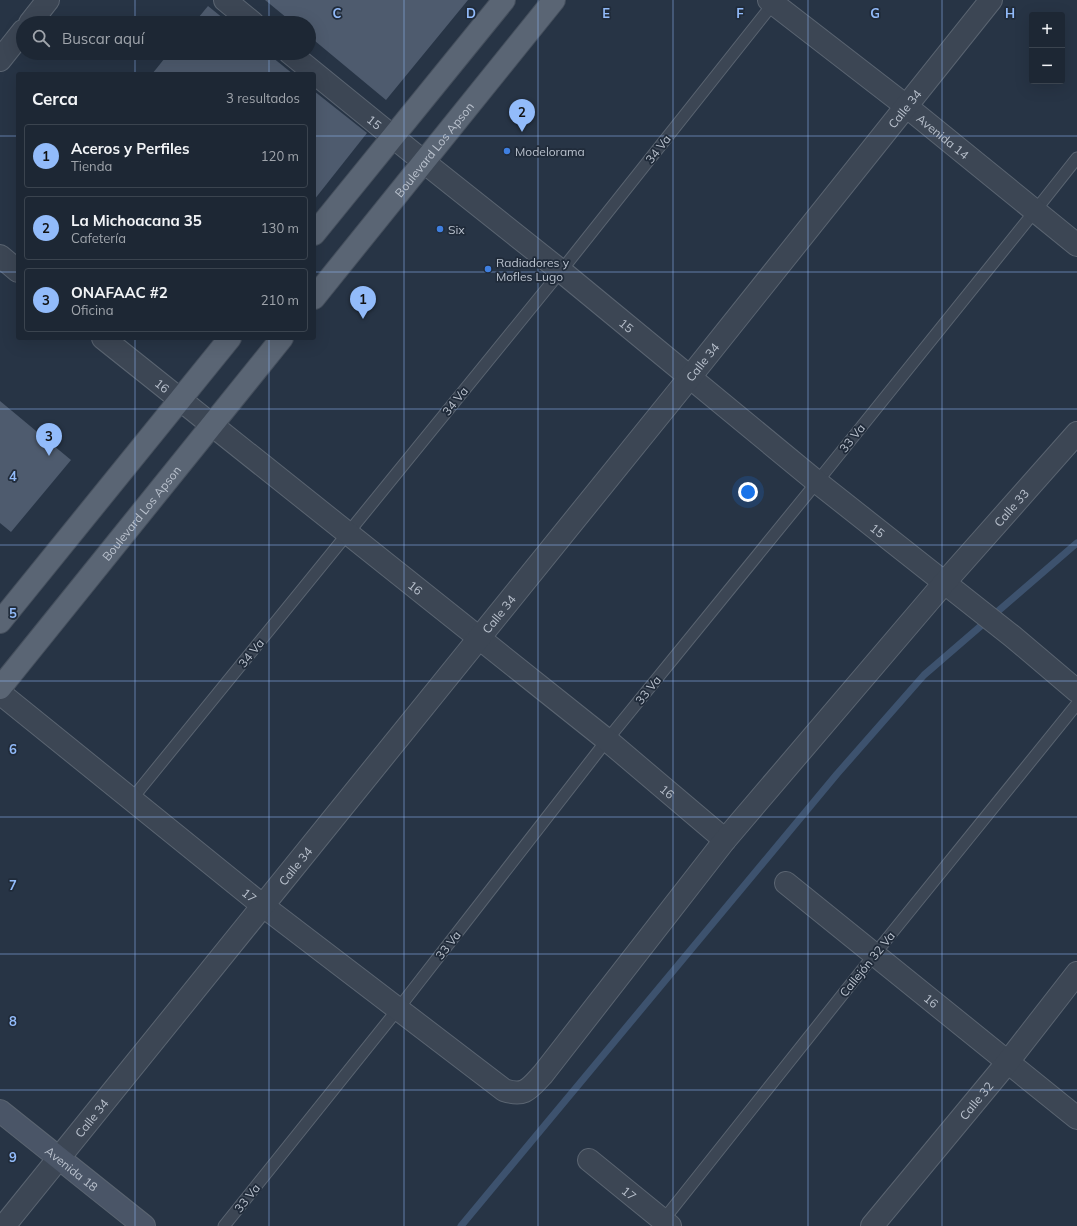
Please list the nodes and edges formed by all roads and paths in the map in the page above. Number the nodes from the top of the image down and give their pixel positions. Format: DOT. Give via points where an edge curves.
graph roads {
  1 [pos="48,0"];
  2 [pos="225,0"];
  3 [pos="504,0"];
  4 [pos="554,0"];
  5 [pos="991,0"];
  6 [pos="773,1"];
  7 [pos="35,16"];
  8 [pos="244,16"];
  9 [pos="16,40"];
  10 [pos="0,60"];
  11 [pos="299,60"];
  12 [pos="313,72"];
  13 [pos="316,74"];
  14 [pos="906,106"];
  15 [pos="393,137"];
  16 [pos="1077,158"];
  17 [pos="424,162"];
  18 [pos="1035,211"];
  19 [pos="316,232"];
  20 [pos="1077,245"];
  21 [pos="0,256"];
  22 [pos="16,269"];
  23 [pos="561,271"];
  24 [pos="316,296"];
  25 [pos="106,340"];
  26 [pos="228,340"];
  27 [pos="280,340"];
  28 [pos="690,377"];
  29 [pos="180,399"];
  30 [pos="212,425"];
  31 [pos="1077,433"];
  32 [pos="817,482"];
  33 [pos="348,533"];
  34 [pos="944,582"];
  35 [pos="0,622"];
  36 [pos="480,637"];
  37 [pos="0,688"];
  38 [pos="1077,691"];
  39 [pos="0,693"];
  40 [pos="1077,704"];
  41 [pos="608,740"];
  42 [pos="131,800"];
  43 [pos="725,840"];
  44 [pos="786,882"];
  45 [pos="262,905"];
  46 [pos="874,955"];
  47 [pos="1077,973"];
  48 [pos="398,1009"];
  49 [pos="1007,1063"];
  50 [pos="504,1090"];
  51 [pos="0,1111"];
  52 [pos="1077,1118"];
  53 [pos="59,1159"];
  54 [pos="589,1160"];
  55 [pos="664,1224"];
  56 [pos="4,1226"];
  57 [pos="144,1226"];
  58 [pos="224,1226"];
  59 [pos="872,1226"];
  1 -- 7 [label="street"];
  2 -- 8 [label="street"];
  3 -- 15 [label="main road"];
  4 -- 17 [label="main road, Boulevard Los Apson"];
  5 -- 14 [label="street, Calle 34"];
  6 -- 14 [label="street, Avenida 14"];
  6 -- 23 [label="lane, 34 Va"];
  9 -- 10 [label="street"];
  11 -- 12 [label="street, 15"];
  13 -- 15 [label="street, 15"];
  14 -- 18 [label="street, Avenida 14"];
  14 -- 28 [label="street, Calle 34"];
  15 -- 17 [label="street, 15"];
  15 -- 19 [label="main road"];
  16 -- 18 [label="lane, 33 Va"];
  17 -- 23 [label="street, 15"];
  17 -- 24 [label="main road, Boulevard Los Apson"];
  18 -- 20 [label="street, Avenida 14"];
  18 -- 32 [label="lane, 33 Va"];
  21 -- 22 [label="street"];
  23 -- 28 [label="street, 15"];
  23 -- 33 [label="lane, 34 Va"];
  25 -- 29 [label="street, 16"];
  26 -- 29 [label="main road"];
  27 -- 30 [label="main road, Boulevard Los Apson"];
  28 -- 32 [label="street, 15"];
  28 -- 36 [label="street, Calle 34"];
  29 -- 30 [label="street, 16"];
  29 -- 35 [label="main road"];
  30 -- 33 [label="street, 16"];
  30 -- 37 [label="main road, Boulevard Los Apson"];
  31 -- 34 [label="street, Calle 33"];
  32 -- 34 [label="street, 15"];
  32 -- 41 [label="lane, 33 Va"];
  33 -- 36 [label="street, 16"];
  33 -- 42 [label="lane, 34 Va"];
  34 -- 38 [label="street, 15"];
  34 -- 43 [label="street, Calle 33"];
  36 -- 41 [label="street, 16"];
  36 -- 45 [label="street, Calle 34"];
  39 -- 42 [label="street, 17"];
  40 -- 46 [label="lane, Callejón 32 Va"];
  41 -- 43 [label="street, 16"];
  41 -- 48 [label="lane, 33 Va"];
  42 -- 45 [label="street, 17"];
  43 -- 50 [label="street, Calle 33" via="543,1074 523,1092 515,1094"];
  44 -- 46 [label="street, 16"];
  45 -- 48 [label="street, 17"];
  45 -- 53 [label="street, Calle 34"];
  46 -- 49 [label="street, 16"];
  46 -- 55 [label="lane, Callejón 32 Va"];
  47 -- 49 [label="street, Calle 32"];
  48 -- 50 [label="street, 17"];
  48 -- 58 [label="lane, 33 Va"];
  49 -- 52 [label="street, 16"];
  49 -- 59 [label="street, Calle 32"];
  51 -- 53 [label="main road, Avenida 18"];
  53 -- 56 [label="street, Calle 34"];
  53 -- 57 [label="main road, Avenida 18"];
  54 -- 55 [label="street, 17"];
}
